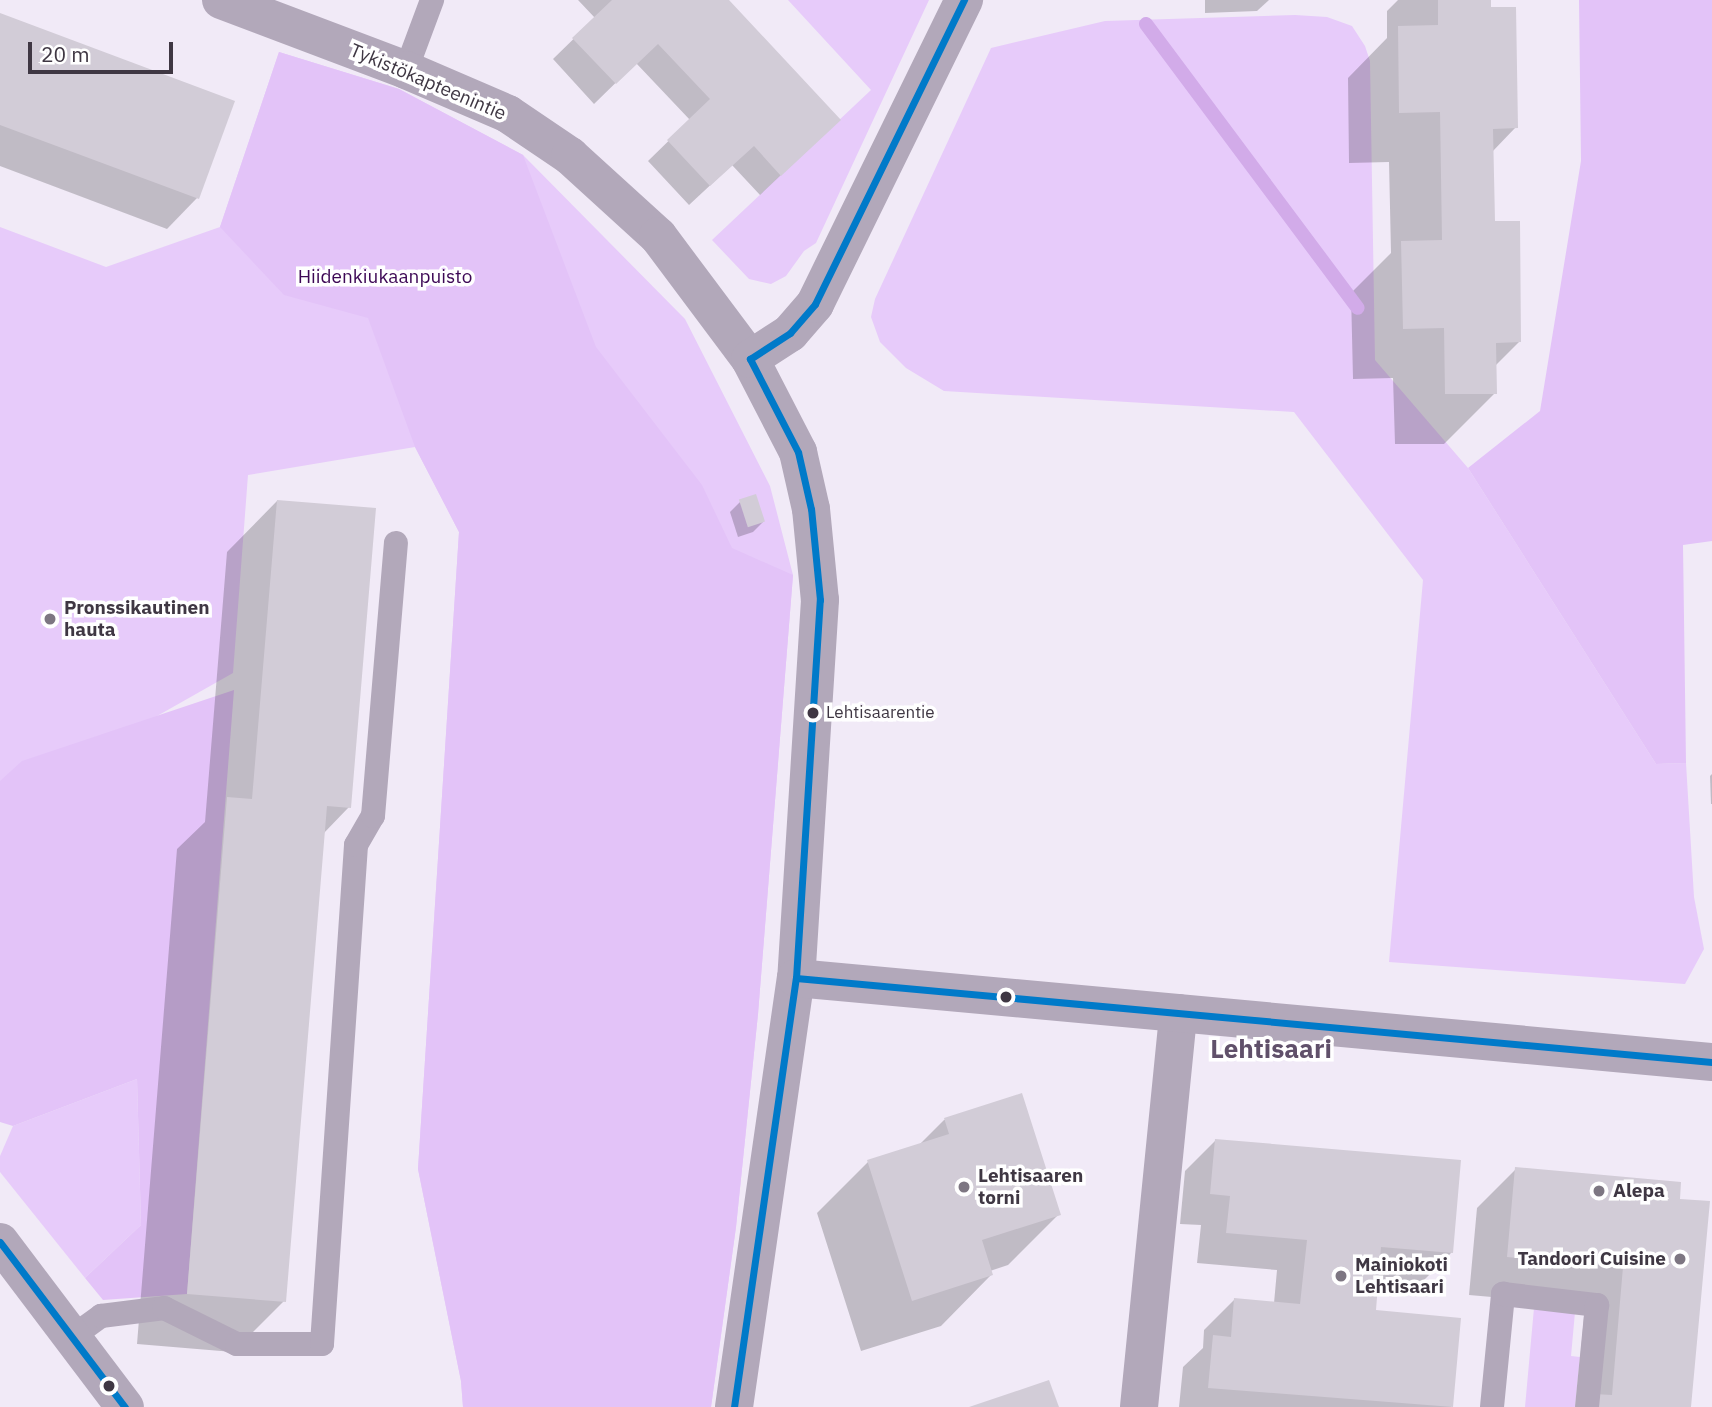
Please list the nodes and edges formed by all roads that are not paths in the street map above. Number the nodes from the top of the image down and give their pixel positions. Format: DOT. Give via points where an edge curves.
graph roads {
  1 [pos="221,0"];
  2 [pos="432,0"];
  3 [pos="964,0"];
  4 [pos="407,70"];
  5 [pos="750,359"];
  6 [pos="396,543"];
  7 [pos="796,978"];
  8 [pos="1178,1013"];
  9 [pos="1712,1062"];
  10 [pos="0,1242"];
  11 [pos="72,1337"];
  12 [pos="125,1407"];
  13 [pos="734,1407"];
  14 [pos="1139,1407"];
  15 [pos="1492,1407"];
  16 [pos="1587,1407"];
  1 -- 4 [label="street, Tykistökapteenintie"];
  2 -- 4 [label="lane"];
  3 -- 5 [label="street" via="815,304 790,333"];
  4 -- 5 [label="street, Tykistökapteenintie" via="508,114 570,156 658,236"];
  5 -- 7 [label="street, Tykistökapteenintie" via="798,452 811,509 819,588"];
  6 -- 11 [label="lane" via="373,816 356,845 321,1344 237,1344 164,1308 101,1316"];
  7 -- 8 [label="street"];
  7 -- 13 [label="street"];
  8 -- 9 [label="street"];
  8 -- 14 [label="street"];
  10 -- 11 [label="street"];
  11 -- 12 [label="street"];
  15 -- 16 [label="lane" via="1503,1294 1597,1305"];
}
